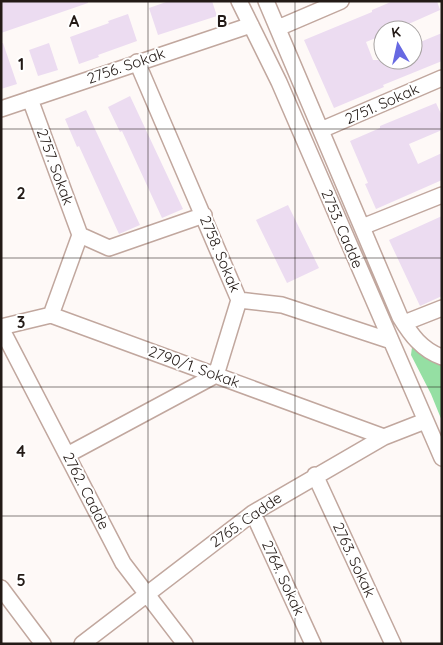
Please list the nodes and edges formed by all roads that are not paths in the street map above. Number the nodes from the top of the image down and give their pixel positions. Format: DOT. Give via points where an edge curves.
graph roads {
  1 [pos="239,1"];
  2 [pos="266,1"];
  3 [pos="340,1"];
  4 [pos="251,25"];
  5 [pos="278,28"];
  6 [pos="137,62"];
  7 [pos="442,78"];
  8 [pos="30,99"];
  9 [pos="1,109"];
  10 [pos="322,130"];
  11 [pos="442,196"];
  12 [pos="204,215"];
  13 [pos="362,228"];
  14 [pos="80,235"];
  15 [pos="239,300"];
  16 [pos="442,308"];
  17 [pos="51,315"];
  18 [pos="404,323"];
  19 [pos="1,328"];
  20 [pos="391,341"];
  21 [pos="442,358"];
  22 [pos="216,375"];
  23 [pos="425,421"];
  24 [pos="384,437"];
  25 [pos="66,455"];
  26 [pos="442,458"];
  27 [pos="316,475"];
  28 [pos="252,513"];
  29 [pos="1,588"];
  30 [pos="146,593"];
  31 [pos="43,644"];
  32 [pos="82,644"];
  33 [pos="185,644"];
  34 [pos="314,644"];
  35 [pos="393,644"];
  1 -- 4 [label="street, 2753. Cadde"];
  2 -- 5 [label="street"];
  3 -- 5 [label="street"];
  4 -- 6 [label="street, 2756. Sokak"];
  4 -- 20 [label="street, 2753. Cadde" via="279,82"];
  5 -- 10 [label="street"];
  6 -- 8 [label="street, 2756. Sokak"];
  6 -- 12 [label="street, 2758. Sokak"];
  7 -- 10 [label="street, 2751. Sokak"];
  8 -- 9 [label="street, 2756. Sokak"];
  8 -- 14 [label="street, 2757. Sokak"];
  10 -- 13 [label="street"];
  11 -- 13 [label="street"];
  12 -- 14 [label="street" via="109,248"];
  12 -- 15 [label="street, 2758. Sokak"];
  13 -- 18 [label="street"];
  14 -- 17 [label="street"];
  15 -- 20 [label="street" via="282,306"];
  15 -- 22 [label="street, 2758. Sokak"];
  16 -- 18 [label="street"];
  17 -- 19 [label="street"];
  17 -- 22 [label="street, 2790/1. Sokak"];
  18 -- 21 [label="street" via="414,339"];
  19 -- 25 [label="street, 2762. Cadde"];
  20 -- 23 [label="street, 2753. Cadde"];
  22 -- 24 [label="street, 2790/1. Sokak"];
  22 -- 25 [label="street"];
  23 -- 24 [label="street, 2765. Cadde"];
  23 -- 26 [label="street, 2753. Cadde"];
  24 -- 27 [label="street, 2765. Cadde"];
  25 -- 30 [label="street, 2762. Cadde" via="123,563"];
  27 -- 28 [label="street, 2765. Cadde"];
  27 -- 35 [label="street, 2763. Sokak"];
  28 -- 30 [label="street, 2765. Cadde"];
  28 -- 34 [label="street, 2764. Sokak"];
  29 -- 31 [label="street"];
  30 -- 32 [label="street, 2765. Cadde"];
  30 -- 33 [label="street, 2762. Cadde"];
}
